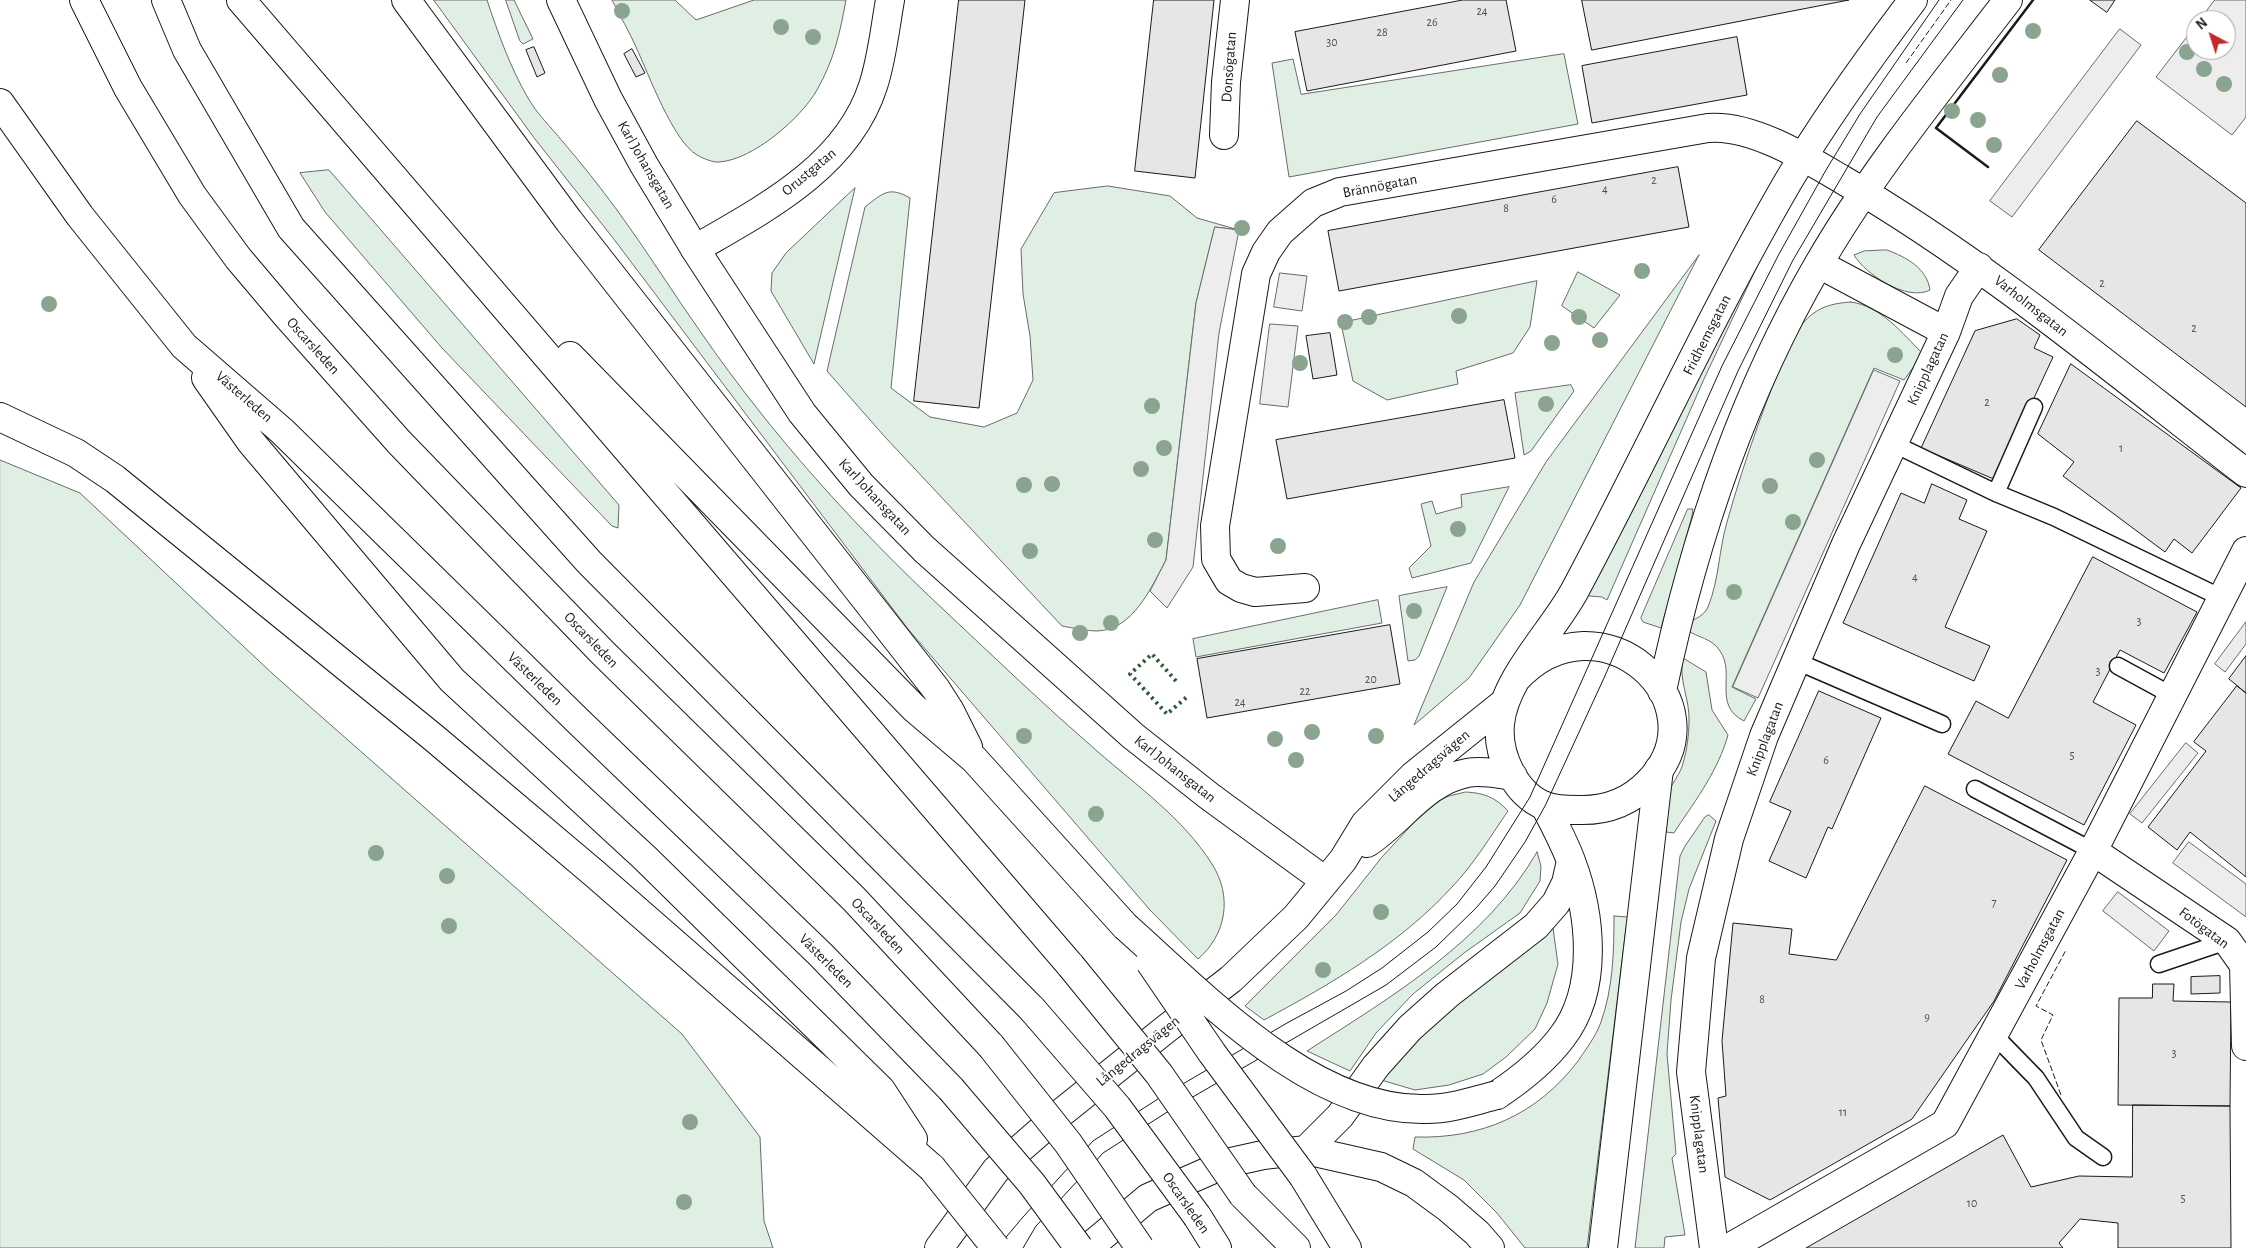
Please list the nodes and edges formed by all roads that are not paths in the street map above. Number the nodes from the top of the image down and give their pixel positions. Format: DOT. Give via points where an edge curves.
graph roads {
  1 [pos="84,0"];
  2 [pos="166,0"];
  3 [pos="241,0"];
  4 [pos="406,0"];
  5 [pos="561,0"];
  6 [pos="890,0"];
  7 [pos="1235,0"];
  8 [pos="1913,0"];
  9 [pos="2008,0"];
  10 [pos="0,103"];
  11 [pos="1224,135"];
  12 [pos="1803,156"];
  13 [pos="389,171"];
  14 [pos="1865,193"];
  15 [pos="695,249"];
  16 [pos="1819,264"];
  17 [pos="1979,266"];
  18 [pos="1946,332"];
  19 [pos="184,346"];
  20 [pos="2034,407"];
  21 [pos="0,417"];
  22 [pos="1894,444"];
  23 [pos="2246,474"];
  24 [pos="1996,493"];
  25 [pos="2246,551"];
  26 [pos="1305,588"];
  27 [pos="2222,598"];
  28 [pos="1796,661"];
  29 [pos="2118,666"];
  30 [pos="1516,679"];
  31 [pos="1662,691"];
  32 [pos="2173,696"];
  33 [pos="1504,704"];
  34 [pos="1942,724"];
  35 [pos="974,759"];
  36 [pos="1659,769"];
  37 [pos="1513,776"];
  38 [pos="1975,789"];
  39 [pos="1545,806"];
  40 [pos="2093,851"];
  41 [pos="1343,860"];
  42 [pos="1571,861"];
  43 [pos="1324,880"];
  44 [pos="1125,926"];
  45 [pos="2227,941"];
  46 [pos="2159,964"];
  47 [pos="1994,1034"];
  48 [pos="2246,1046"];
  49 [pos="2103,1157"];
  50 [pos="1304,1163"];
  51 [pos="932,1168"];
  52 [pos="1243,1195"];
  53 [pos="939,1248"];
  54 [pos="996,1248"];
  55 [pos="1079,1248"];
  56 [pos="1088,1248"];
  57 [pos="1140,1248"];
  58 [pos="1216,1248"];
  59 [pos="1273,1248"];
  60 [pos="1296,1248"];
  61 [pos="1347,1248"];
  62 [pos="1490,1248"];
  63 [pos="1602,1248"];
  64 [pos="1714,1248"];
  65 [pos="1728,1248"];
  1 -- 57 [label="main road, Oscarsleden, bridge" via="128,88 192,195 238,258 287,316 433,477 603,652 854,900 991,1046 1068,1143"];
  2 -- 58 [label="main road, Oscarsleden, bridge" via="187,50 291,228 589,562 1032,1009 1117,1107 1197,1216"];
  3 -- 13 [label="main road"];
  4 -- 35 [label="main road" via="569,221 936,689"];
  5 -- 15 [label="main road, Karl Johansgatan" via="608,99"];
  6 -- 15 [label="main road, Orustgatan" via="873,86 856,125 832,156 788,192"];
  7 -- 11 [label="main road, Donsögatan"];
  8 -- 12 [label="main road, Fridhemsgatan"];
  9 -- 14 [label="main road"];
  10 -- 19 [label="main road, Västerleden" via="80,216"];
  12 -- 14 [label="main road, Varholmsgatan"];
  12 -- 26 [label="main road, Brännögatan" via="1766,139 1725,126 1340,192 1313,203 1280,232 1256,274 1216,526 1216,559 1229,581 1255,592"];
  12 -- 30 [label="main road, Fridhemsgatan" via="1572,595"];
  13 -- 35 [label="main road" via="907,701"];
  13 -- 52 [label="main road, bridge" via="1071,966 1159,1074"];
  14 -- 16 [label="main road"];
  14 -- 17 [label="main road, Varholmsgatan"];
  15 -- 43 [label="main road, Karl Johansgatan" via="802,413 860,485 924,548 1133,736"];
  16 -- 18 [label="main road"];
  16 -- 31 [label="main road" via="1777,340 1719,481 1686,588"];
  17 -- 18 [label="main road, Knipplagatan" via="1959,296"];
  17 -- 23 [label="main road, Varholmsgatan"];
  18 -- 22 [label="main road, Knipplagatan"];
  19 -- 51 [label="main road" via="251,442 452,680 645,858 881,1090"];
  19 -- 55 [label="main road, Västerleden, bridge" via="282,431 820,954 951,1089 1032,1184"];
  20 -- 24 [label="lane"];
  21 -- 51 [label="main road" via="76,453 122,485 448,750"];
  22 -- 24 [label="lane"];
  22 -- 28 [label="main road, Knipplagatan" via="1846,544"];
  24 -- 27 [label="lane" via="2054,517"];
  25 -- 27 [label="main road, Varholmsgatan"];
  27 -- 32 [label="main road, Varholmsgatan"];
  28 -- 34 [label="lane"];
  28 -- 64 [label="main road, Knipplagatan" via="1764,736 1729,839 1701,958 1692,1072"];
  29 -- 32 [label="lane"];
  30 -- 31 [label="main road, Fridhemsgatan" via="1546,655 1586,645 1616,650 1634,660"];
  30 -- 33 [label="main road, Fridhemsgatan"];
  31 -- 36 [label="main road, Fridhemsgatan" via="1668,704 1672,736"];
  32 -- 40 [label="main road, Varholmsgatan"];
  33 -- 37 [label="main road, Fridhemsgatan" via="1499,737 1504,759"];
  33 -- 41 [label="main road, Långedragsvägen" via="1413,776 1365,824"];
  35 -- 44 [label="main road"];
  36 -- 39 [label="main road, Fridhemsgatan" via="1638,792 1606,808 1562,810"];
  36 -- 63 [label="main road"];
  37 -- 39 [label="main road, Fridhemsgatan" via="1530,797"];
  37 -- 41 [label="main road, Långedragsvägen" via="1468,773 1442,782 1428,790 1382,833"];
  38 -- 40 [label="lane"];
  39 -- 42 [label="main road"];
  40 -- 45 [label="main road, Fotögatan"];
  40 -- 47 [label="main road, Varholmsgatan"];
  41 -- 43 [label="main road, Långedragsvägen"];
  42 -- 44 [label="main road, bridge" via="1585,909 1589,941 1581,1000 1562,1036 1520,1079 1497,1095 1454,1107 1389,1107 1350,1095 1318,1080 1235,1024"];
  42 -- 50 [label="main road" via="1566,883 1556,903 1536,926 1410,1028 1376,1066"];
  43 -- 53 [label="main road, Långedragsvägen" via="1296,916 1231,979 1166,1028 996,1170"];
  44 -- 50 [label="main road, bridge" via="1212,1053"];
  45 -- 46 [label="lane"];
  45 -- 48 [label="main road, Fotögatan" via="2244,965"];
  47 -- 49 [label="lane" via="2036,1078 2076,1138"];
  47 -- 65 [label="main road, Varholmsgatan" via="1945,1124"];
  50 -- 56 [label="main road" via="1263,1155 1227,1163 1148,1198"];
  50 -- 61 [label="main road"];
  50 -- 62 [label="main road" via="1381,1167 1414,1183 1448,1208"];
  51 -- 54 [label="main road, bridge"];
  52 -- 59 [label="main road"];
  52 -- 60 [label="main road"];
}
